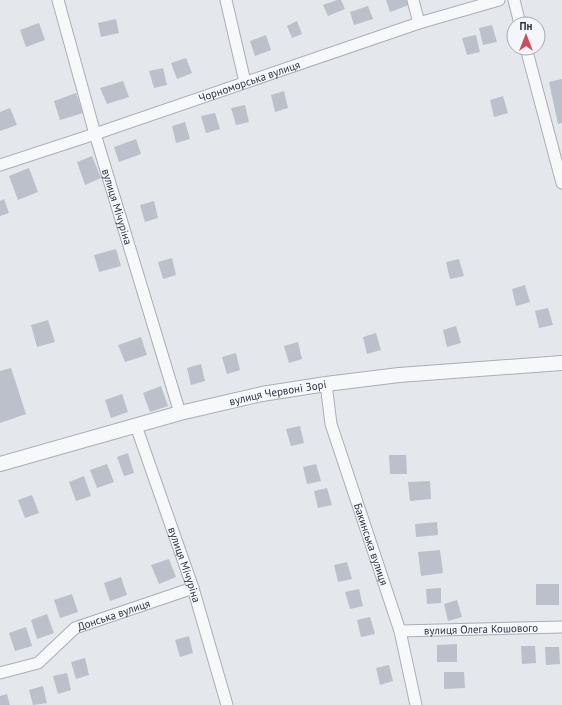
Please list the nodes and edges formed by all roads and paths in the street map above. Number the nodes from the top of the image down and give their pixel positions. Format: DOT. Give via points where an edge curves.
graph roads {
  1 [pos="58,0"];
  2 [pos="226,0"];
  3 [pos="413,0"];
  4 [pos="499,0"];
  5 [pos="514,0"];
  6 [pos="518,16"];
  7 [pos="419,23"];
  8 [pos="528,56"];
  9 [pos="245,82"];
  10 [pos="95,134"];
  11 [pos="0,165"];
  12 [pos="562,183"];
  13 [pos="562,363"];
  14 [pos="326,384"];
  15 [pos="180,413"];
  16 [pos="136,426"];
  17 [pos="0,464"];
  18 [pos="193,588"];
  19 [pos="562,627"];
  20 [pos="400,631"];
  21 [pos="0,673"];
  22 [pos="227,705"];
  23 [pos="416,705"];
  1 -- 10 [label="street, вулиця Мічуріна"];
  2 -- 9 [label="street"];
  3 -- 7 [label="street"];
  4 -- 7 [label="street, Чорноморська вулиця"];
  5 -- 6 [label="street"];
  7 -- 9 [label="street, Чорноморська вулиця"];
  8 -- 12 [label="street"];
  9 -- 10 [label="street, Чорноморська вулиця"];
  10 -- 11 [label="street, Чорноморська вулиця"];
  10 -- 15 [label="street, вулиця Мічуріна"];
  13 -- 14 [label="street, вулиця Червоні Зорі" via="399,375"];
  14 -- 15 [label="street, вулиця Червоні Зорі" via="262,394"];
  14 -- 20 [label="street, Бакинська вулиця" via="331,424"];
  15 -- 16 [label="street, вулиця Червоні Зорі"];
  16 -- 17 [label="street, вулиця Червоні Зорі"];
  16 -- 18 [label="street, вулиця Мічуріна"];
  18 -- 21 [label="street, Донська вулиця" via="75,628 38,663"];
  18 -- 22 [label="street, вулиця Мічуріна"];
  19 -- 20 [label="street, вулиця Олега Кошового"];
  20 -- 23 [label="street, Бакинська вулиця"];
}
